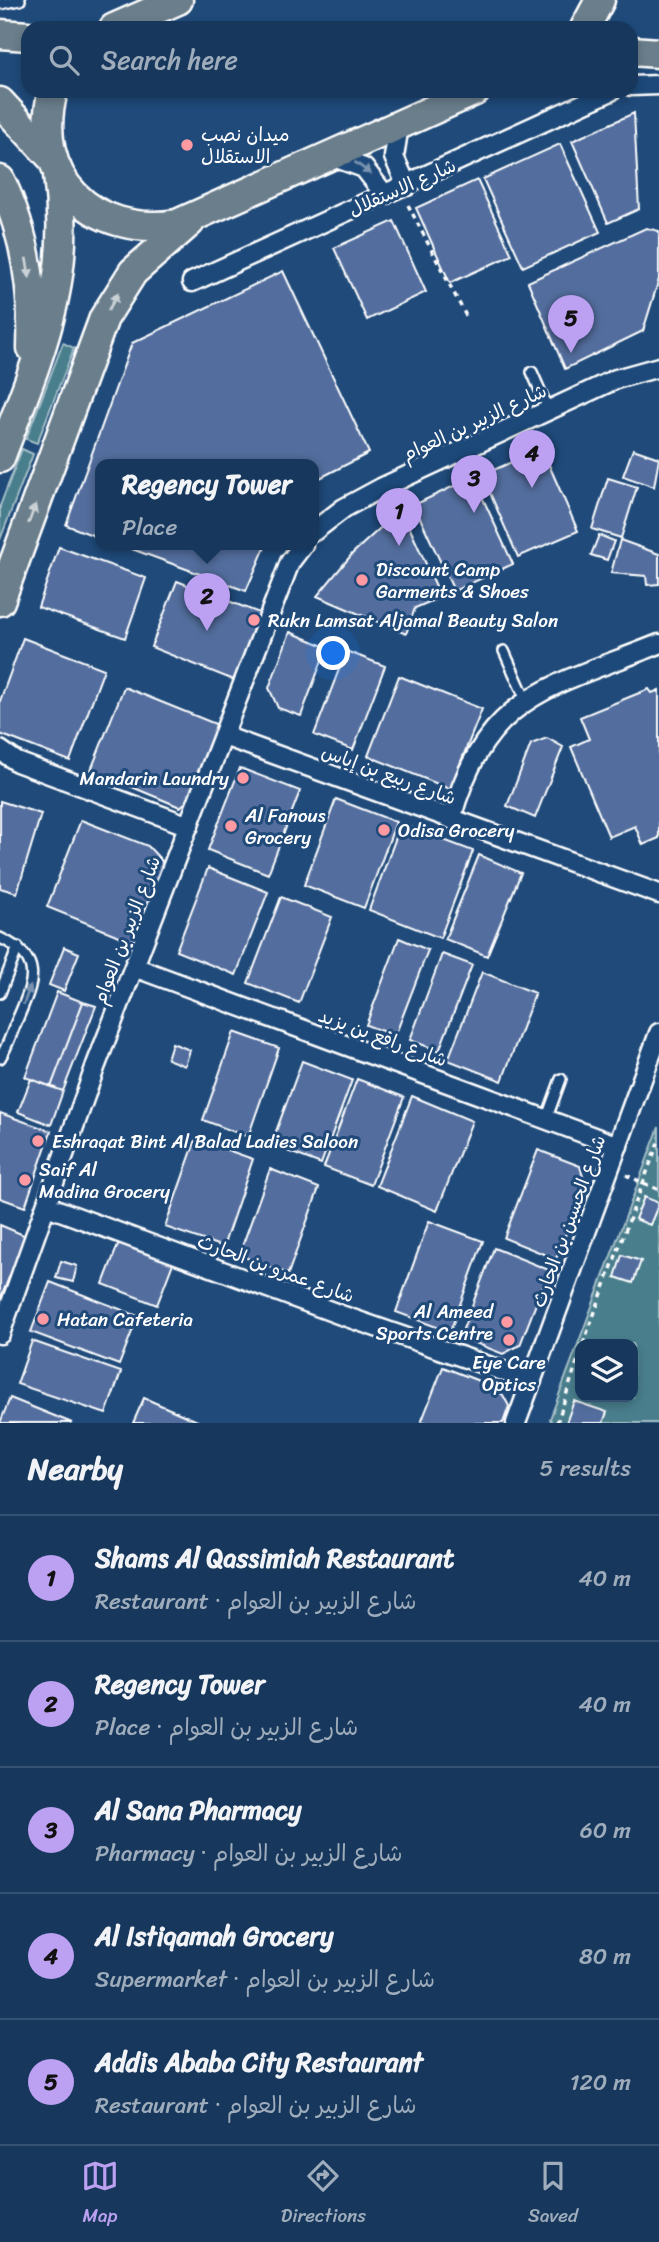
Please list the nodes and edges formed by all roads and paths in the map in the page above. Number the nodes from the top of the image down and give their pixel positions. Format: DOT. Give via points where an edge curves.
graph roads {
  1 [pos="20,0"];
  2 [pos="178,0"];
  3 [pos="600,0"];
  4 [pos="0,5"];
  5 [pos="127,21"];
  6 [pos="589,21"];
  7 [pos="0,34"];
  8 [pos="21,36"];
  9 [pos="638,52"];
  10 [pos="659,53"];
  11 [pos="659,85"];
  12 [pos="638,86"];
  13 [pos="50,98"];
  14 [pos="459,98"];
  15 [pos="596,98"];
  16 [pos="0,102"];
  17 [pos="399,125"];
  18 [pos="331,156"];
  19 [pos="55,167"];
  20 [pos="0,180"];
  21 [pos="397,190"];
  22 [pos="197,215"];
  23 [pos="192,282"];
  24 [pos="467,318"];
  25 [pos="659,367"];
  26 [pos="532,372"];
  27 [pos="32,376"];
  28 [pos="549,411"];
  29 [pos="2,449"];
  30 [pos="319,527"];
  31 [pos="299,550"];
  32 [pos="0,601"];
  33 [pos="659,645"];
  34 [pos="504,651"];
  35 [pos="526,700"];
  36 [pos="224,736"];
  37 [pos="0,750"];
  38 [pos="8,763"];
  39 [pos="451,819"];
  40 [pos="189,826"];
  41 [pos="659,894"];
  42 [pos="0,938"];
  43 [pos="18,947"];
  44 [pos="134,967"];
  45 [pos="0,993"];
  46 [pos="659,1033"];
  47 [pos="0,1058"];
  48 [pos="561,1079"];
  49 [pos="546,1120"];
  50 [pos="659,1140"];
  51 [pos="618,1146"];
  52 [pos="610,1168"];
  53 [pos="643,1183"];
  54 [pos="659,1190"];
  55 [pos="47,1206"];
  56 [pos="0,1334"];
  57 [pos="585,1339"];
  58 [pos="575,1368"];
  59 [pos="532,1381"];
  60 [pos="516,1423"];
  61 [pos="556,1423"];
  1 -- 4 [label="lane"];
  2 -- 5 [label="main road"];
  3 -- 6 [label="main road"];
  7 -- 8 [label="main road"];
  9 -- 10 [label="main road"];
  11 -- 12 [label="street"];
  13 -- 19 [label="main road" via="47,135"];
  14 -- 17 [label="main road"];
  15 -- 21 [label="street, شارع الاستقلال"];
  16 -- 19 [label="main road"];
  17 -- 18 [label="main road"];
  17 -- 21 [label="street" via="394,157"];
  18 -- 21 [label="street, one-way" via="364,167"];
  18 -- 22 [label="main road"];
  19 -- 22 [label="main road" via="89,209 109,220 155,228"];
  19 -- 27 [label="main road" via="62,231 60,275"];
  20 -- 27 [label="main road, one-way" via="29,274"];
  21 -- 23 [label="street, شارع الاستقلال"];
  21 -- 24 [label="path"];
  32 -- 22 [label="main road, one-way" via="104,318 133,272"];
  25 -- 28 [label="street, شارع الزبير بن العوام" via="616,379"];
  26 -- 28 [label="lane"];
  27 -- 29 [label="main road"];
  28 -- 30 [label="street, شارع الزبير بن العوام" via="381,488"];
  31 -- 36 [label="street, شارع الزبير بن العوام" via="290,562"];
  33 -- 35 [label="street"];
  34 -- 35 [label="lane"];
  35 -- 39 [label="street" via="487,735 472,758"];
  36 -- 39 [label="street, شارع ربيع بن إياس"];
  36 -- 40 [label="street, شارع الزبير بن العوام"];
  37 -- 38 [label="street"];
  38 -- 40 [label="street"];
  39 -- 41 [label="street, شارع ربيع بن إياس"];
  40 -- 44 [label="street, شارع الزبير بن العوام"];
  42 -- 43 [label="lane"];
  43 -- 45 [label="lane"];
  47 -- 43 [label="lane, one-way" via="32,979 29,960"];
  44 -- 49 [label="street, شارع رافع بن يزيد"];
  44 -- 55 [label="street, شارع الزبير بن العوام"];
  46 -- 51 [label="street, شارع الحسين بن الحارث"];
  48 -- 49 [label="lane"];
  49 -- 51 [label="street, شارع رافع بن يزيد"];
  50 -- 53 [label="path"];
  51 -- 52 [label="street, شارع الحسين بن الحارث"];
  52 -- 53 [label="path"];
  52 -- 59 [label="street, شارع الحسين بن الحارث"];
  53 -- 54 [label="path"];
  53 -- 57 [label="path"];
  55 -- 56 [label="street, شارع الزبير بن العوام"];
  55 -- 59 [label="street, شارع عمرو بن الحارث"];
  58 -- 61 [label="path"];
  59 -- 60 [label="street, شارع الحسين بن الحارث"];
}
